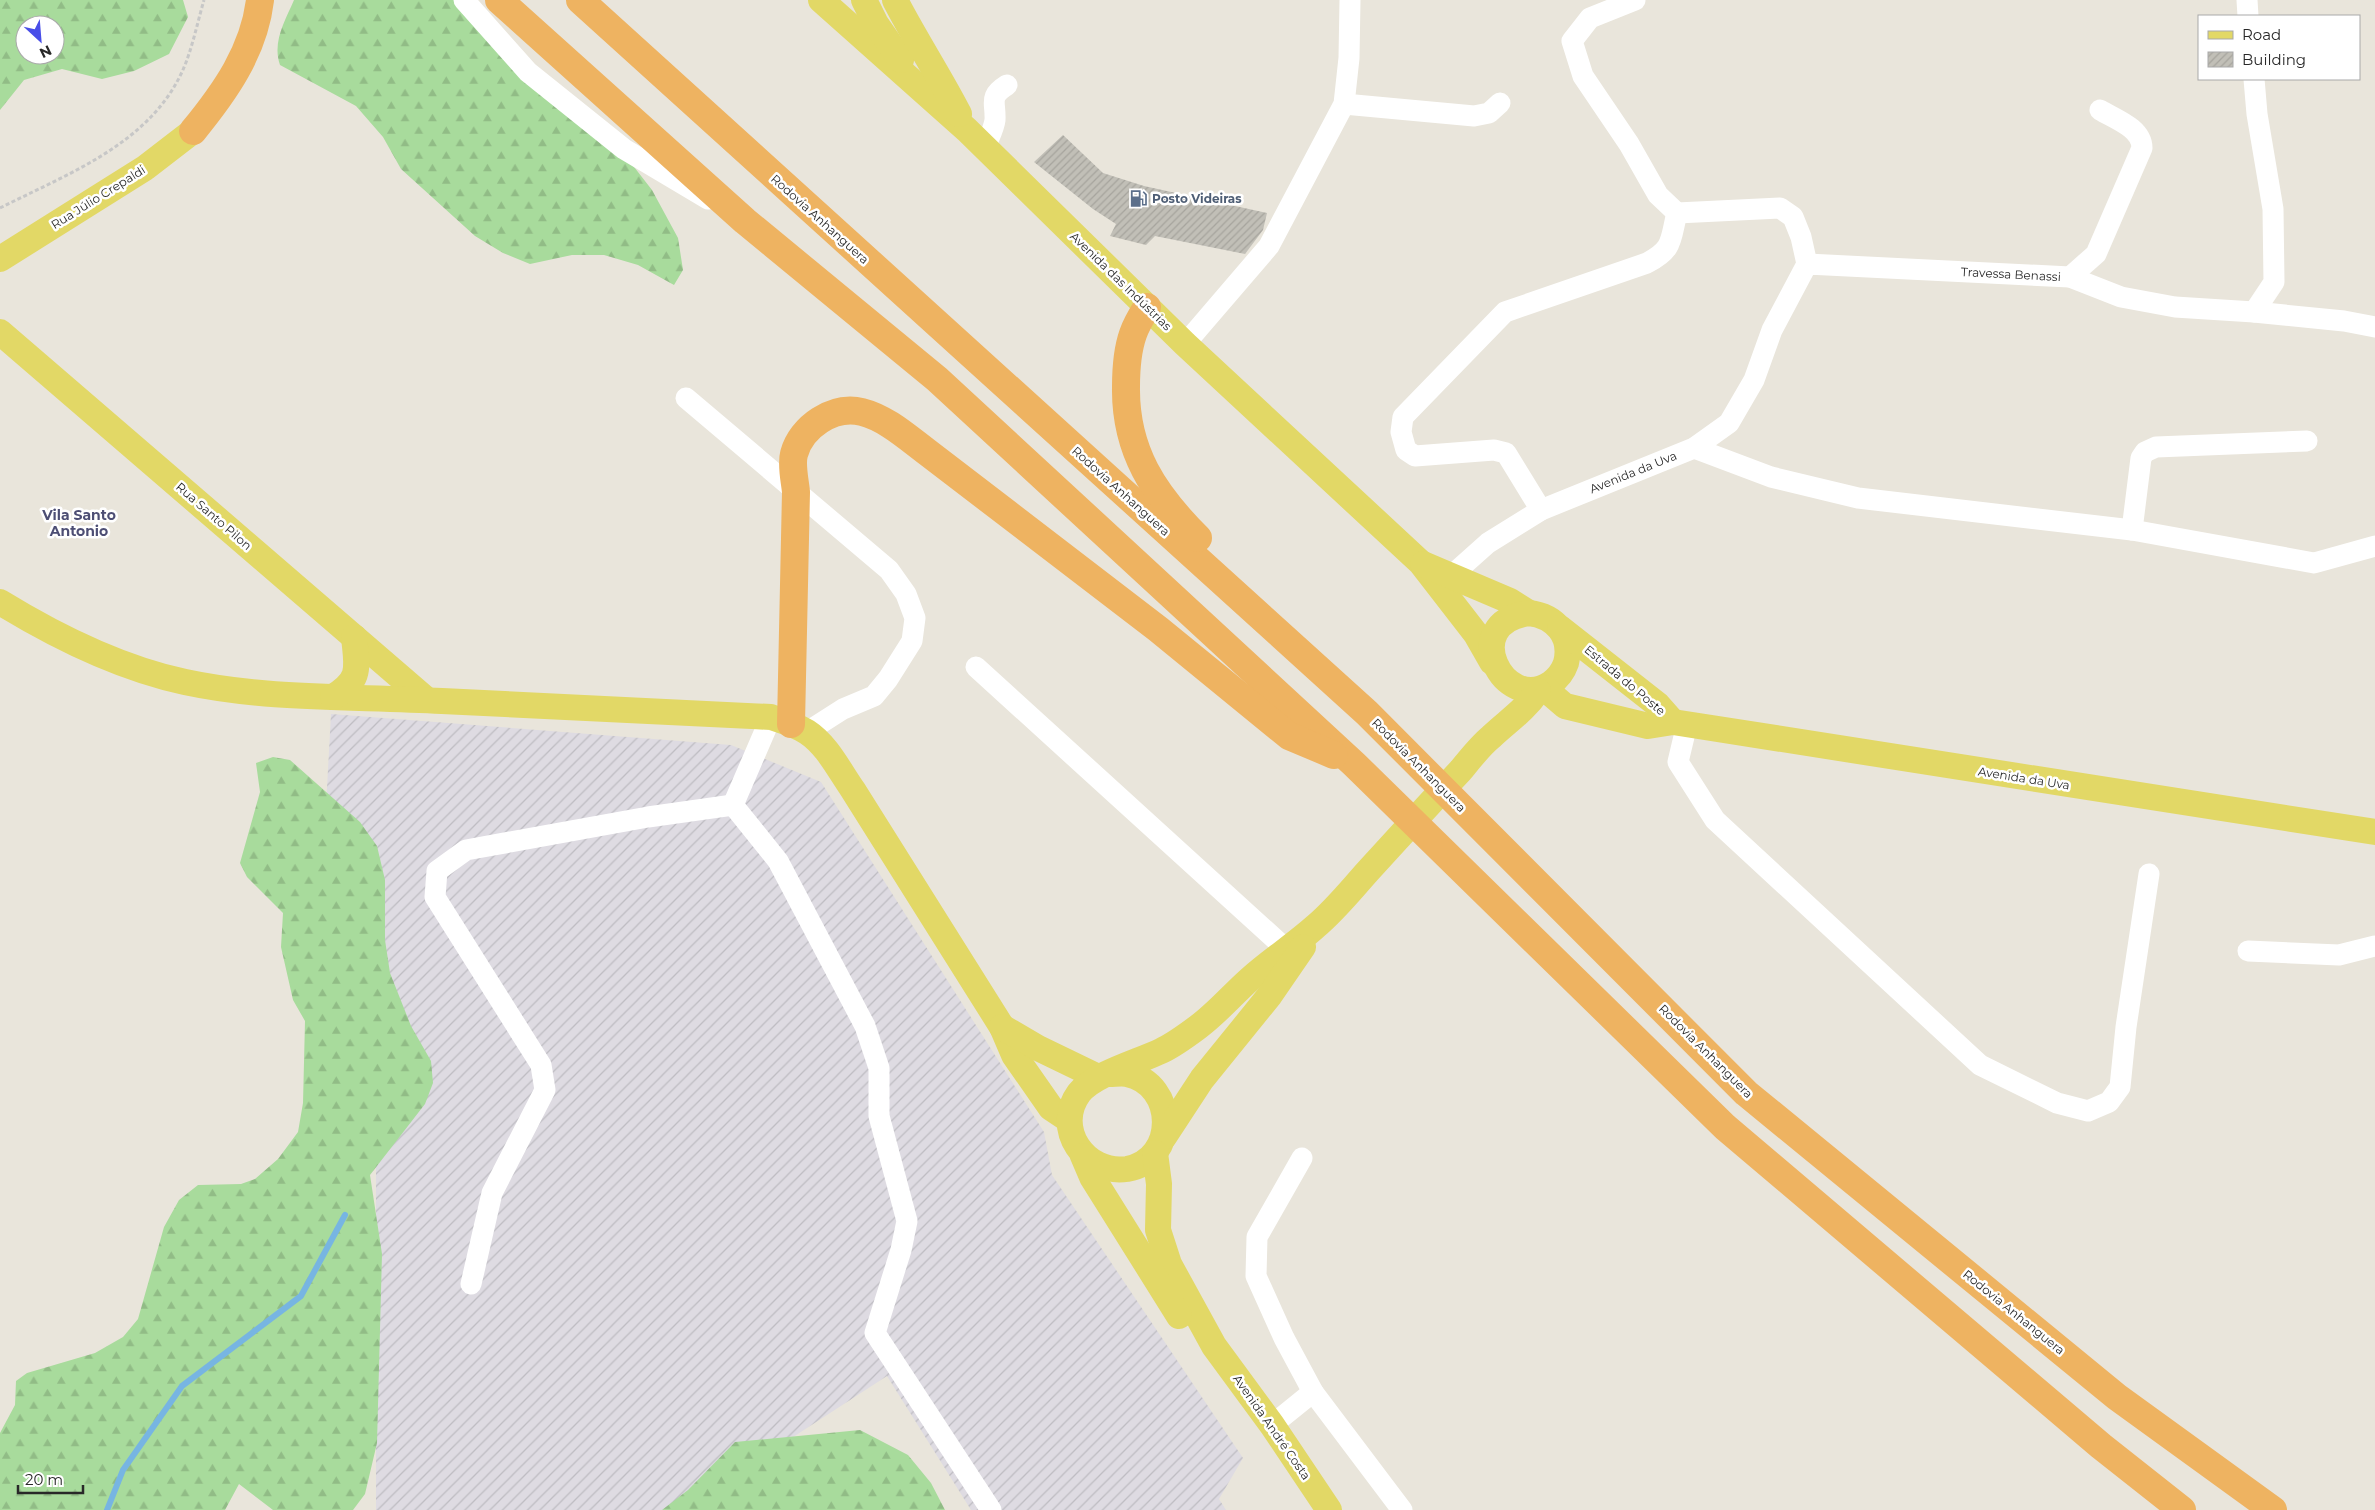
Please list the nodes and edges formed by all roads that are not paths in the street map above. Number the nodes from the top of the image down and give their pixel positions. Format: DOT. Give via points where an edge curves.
graph roads {
  1 [pos="260,0"];
  2 [pos="464,0"];
  3 [pos="499,0"];
  4 [pos="580,0"];
  5 [pos="821,0"];
  6 [pos="864,0"];
  7 [pos="895,0"];
  8 [pos="1350,0"];
  9 [pos="1635,0"];
  10 [pos="2246,0"];
  11 [pos="2248,15"];
  12 [pos="913,80"];
  13 [pos="2254,80"];
  14 [pos="1007,85"];
  15 [pos="1500,103"];
  16 [pos="1344,104"];
  17 [pos="2100,110"];
  18 [pos="967,130"];
  19 [pos="193,131"];
  20 [pos="985,148"];
  21 [pos="1677,213"];
  22 [pos="745,221"];
  23 [pos="0,259"];
  24 [pos="1807,264"];
  25 [pos="2070,277"];
  26 [pos="1147,306"];
  27 [pos="2254,312"];
  28 [pos="2375,327"];
  29 [pos="0,332"];
  30 [pos="1186,344"];
  31 [pos="686,398"];
  32 [pos="2306,441"];
  33 [pos="1694,448"];
  34 [pos="796,492"];
  35 [pos="1541,510"];
  36 [pos="2132,530"];
  37 [pos="2375,546"];
  38 [pos="1422,563"];
  39 [pos="1451,576"];
  40 [pos="0,602"];
  41 [pos="1529,613"];
  42 [pos="1560,628"];
  43 [pos="354,637"];
  44 [pos="976,667"];
  45 [pos="1500,671"];
  46 [pos="1541,689"];
  47 [pos="333,697"];
  48 [pos="427,700"];
  49 [pos="1367,713"];
  50 [pos="1680,723"];
  51 [pos="790,725"];
  52 [pos="1487,740"];
  53 [pos="1354,764"];
  54 [pos="733,805"];
  55 [pos="2375,832"];
  56 [pos="2148,874"];
  57 [pos="1317,925"];
  58 [pos="2375,946"];
  59 [pos="1287,950"];
  60 [pos="2248,951"];
  61 [pos="1002,1027"];
  62 [pos="1104,1076"];
  63 [pos="1070,1120"];
  64 [pos="1159,1146"];
  65 [pos="1083,1156"];
  66 [pos="1302,1158"];
  67 [pos="471,1284"];
  68 [pos="1214,1346"];
  69 [pos="1313,1392"];
  70 [pos="1272,1425"];
  71 [pos="991,1510"];
  72 [pos="1329,1510"];
  73 [pos="1402,1510"];
  74 [pos="2182,1510"];
  75 [pos="2273,1510"];
  1 -- 19 [label="highway" via="246,52 223,95"];
  2 -- 22 [label="street" via="528,72 624,149"];
  3 -- 22 [label="highway"];
  4 -- 49 [label="highway, Rodovia Anhanguera"];
  5 -- 12 [label="main road, Avenida das Indústrias" via="876,52"];
  6 -- 12 [label="main road"];
  7 -- 18 [label="main road"];
  8 -- 16 [label="street"];
  9 -- 21 [label="street" via="1590,18 1572,41 1583,76 1658,194"];
  10 -- 11 [label="street"];
  12 -- 18 [label="main road, Avenida das Indústrias"];
  13 -- 27 [label="street" via="2273,209 2274,282"];
  14 -- 20 [label="street" via="997,91 993,104 994,120"];
  15 -- 16 [label="street" via="1489,113 1474,116"];
  16 -- 30 [label="street" via="1269,246"];
  17 -- 25 [label="street" via="2138,134 2142,148 2096,254"];
  18 -- 20 [label="main road, Avenida das Indústrias"];
  19 -- 23 [label="main road, Rua Júlio Crepaldi" via="145,168"];
  20 -- 26 [label="main road, Avenida das Indústrias"];
  21 -- 24 [label="street" via="1780,208 1794,217"];
  21 -- 35 [label="street" via="1668,249 1663,255 1505,312 1403,417 1401,432 1406,450 1416,456 1494,450 1506,453"];
  22 -- 53 [label="highway" via="938,379"];
  24 -- 25 [label="street, Travessa Benassi"];
  24 -- 33 [label="street, Avenida da Uva" via="1772,330 1754,380 1729,423"];
  25 -- 27 [label="street, Travessa Benassi" via="2120,297 2175,307"];
  26 -- 30 [label="main road, Avenida das Indústrias"];
  26 -- 49 [label="highway" via="1131,342 1126,368 1126,412 1134,449 1148,478 1174,514 1328,664"];
  27 -- 28 [label="street, Travessa Benassi"];
  29 -- 43 [label="main road, Rua Santo Pilon"];
  30 -- 38 [label="main road, Avenida das Indústrias"];
  31 -- 34 [label="street"];
  32 -- 36 [label="street" via="2156,446 2140,458"];
  33 -- 35 [label="street, Avenida da Uva"];
  33 -- 36 [label="street" via="1771,477 1858,498"];
  34 -- 51 [label="highway"];
  34 -- 51 [label="street" via="890,570 906,594 915,618 912,641 874,696"];
  34 -- 53 [label="highway" via="794,456 802,434 817,421 837,413 861,412 890,425 1150,623 1290,736"];
  35 -- 39 [label="street, Avenida da Uva" via="1488,543"];
  36 -- 37 [label="street" via="2314,563"];
  38 -- 39 [label="main road, Avenida das Indústrias"];
  38 -- 45 [label="main road, Avenida das Indústrias"];
  39 -- 41 [label="main road, Avenida das Indústrias" via="1510,601"];
  40 -- 47 [label="main road" via="36,624 115,661 185,682 283,695"];
  41 -- 42 [label="main road" via="1552,620"];
  41 -- 45 [label="main road" via="1512,617 1498,628 1490,650"];
  42 -- 46 [label="main road" via="1568,655 1564,668 1556,680"];
  42 -- 50 [label="main road, Estrada do Poste"];
  43 -- 47 [label="main road" via="357,670 354,680"];
  43 -- 48 [label="main road, Rua Santo Pilon"];
  44 -- 59 [label="street"];
  45 -- 46 [label="main road" via="1527,690"];
  45 -- 52 [label="main road" via="1505,698"];
  46 -- 50 [label="main road, Estrada do Poste" via="1565,706 1648,726"];
  46 -- 52 [label="main road" via="1525,708"];
  47 -- 48 [label="main road"];
  48 -- 51 [label="main road"];
  49 -- 75 [label="highway, Rodovia Anhanguera" via="1746,1093 2117,1397"];
  50 -- 55 [label="main road, Avenida da Uva"];
  50 -- 56 [label="street" via="1678,762 1715,820 1980,1065 2057,1103 2088,1111 2109,1102 2120,1087"];
  51 -- 54 [label="street"];
  51 -- 61 [label="main road" via="826,751"];
  52 -- 57 [label="main road"];
  53 -- 74 [label="highway" via="1725,1127 2101,1446"];
  54 -- 67 [label="street" via="466,850 437,871 435,897 541,1065 545,1090 492,1194"];
  54 -- 71 [label="street" via="778,861 865,1026 879,1068 879,1116 907,1221 875,1333"];
  57 -- 59 [label="main road"];
  57 -- 64 [label="main road" via="1270,995 1202,1079"];
  58 -- 60 [label="street" via="2339,955"];
  59 -- 62 [label="main road" via="1178,1041"];
  61 -- 62 [label="main road" via="1038,1048"];
  61 -- 63 [label="main road" via="1014,1055 1051,1108"];
  62 -- 63 [label="main road" via="1087,1084 1078,1095 1071,1107"];
  62 -- 64 [label="main road" via="1126,1074 1142,1080 1156,1091 1164,1105 1166,1122"];
  63 -- 65 [label="main road" via="1071,1133"];
  64 -- 65 [label="main road" via="1143,1163 1120,1169 1096,1165"];
  64 -- 68 [label="main road" via="1158,1230 1169,1264"];
  65 -- 68 [label="main road" via="1092,1177 1181,1319"];
  66 -- 69 [label="street" via="1257,1237 1256,1276"];
  68 -- 70 [label="main road, Avenida André Costa"];
  69 -- 70 [label="street"];
  69 -- 73 [label="street"];
  70 -- 72 [label="main road, Avenida André Costa"];
}
